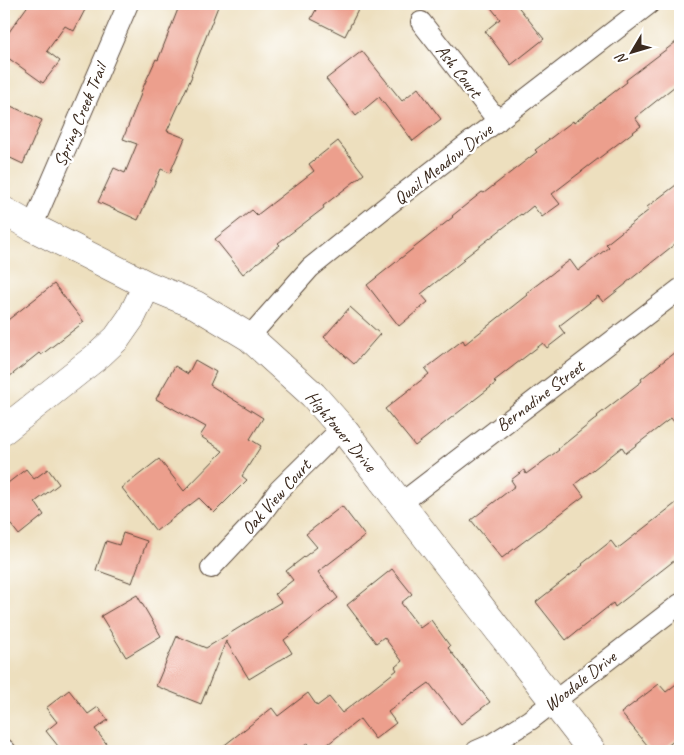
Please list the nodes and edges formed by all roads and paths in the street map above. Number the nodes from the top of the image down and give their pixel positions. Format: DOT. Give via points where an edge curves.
graph roads {
  1 [pos="128,4"];
  2 [pos="649,4"];
  3 [pos="421,22"];
  4 [pos="498,121"];
  5 [pos="4,211"];
  6 [pos="32,227"];
  7 [pos="147,285"];
  8 [pos="680,289"];
  9 [pos="249,337"];
  10 [pos="342,428"];
  11 [pos="4,430"];
  12 [pos="400,504"];
  13 [pos="211,568"];
  14 [pos="680,604"];
  15 [pos="554,702"];
  16 [pos="476,751"];
  17 [pos="592,751"];
  1 -- 6 [label="street, Spring Creek Trail"];
  2 -- 4 [label="street, Quail Meadow Drive"];
  3 -- 4 [label="street, Ash Court"];
  4 -- 9 [label="street, Quail Meadow Drive" via="310,268"];
  5 -- 6 [label="main road, Hightower Drive"];
  6 -- 7 [label="main road, Hightower Drive"];
  7 -- 9 [label="main road, Hightower Drive" via="196,305"];
  7 -- 11 [label="main road" via="117,338"];
  8 -- 12 [label="street, Bernadine Street"];
  9 -- 10 [label="main road, Hightower Drive" via="313,395"];
  10 -- 12 [label="main road, Hightower Drive"];
  10 -- 13 [label="street, Oak View Court" via="278,490 259,517"];
  12 -- 15 [label="main road, Hightower Drive"];
  14 -- 15 [label="street, Woodale Drive"];
  15 -- 16 [label="street, Woodale Drive" via="492,744"];
  15 -- 17 [label="main road, Hightower Drive"];
}
